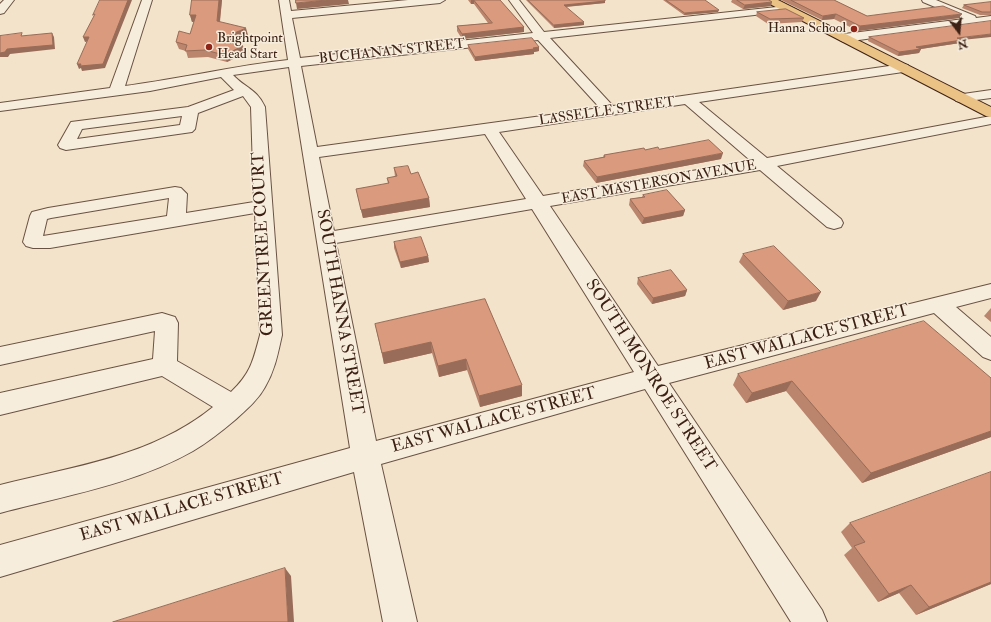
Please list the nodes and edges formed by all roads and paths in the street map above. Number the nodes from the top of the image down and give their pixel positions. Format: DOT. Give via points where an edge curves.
graph roads {
  1 [pos="9,0"];
  2 [pos="147,0"];
  3 [pos="440,0"];
  4 [pos="514,0"];
  5 [pos="770,0"];
  6 [pos="927,0"];
  7 [pos="285,7"];
  8 [pos="786,9"];
  9 [pos="0,11"];
  10 [pos="991,19"];
  11 [pos="978,20"];
  12 [pos="991,26"];
  13 [pos="541,36"];
  14 [pos="844,38"];
  15 [pos="294,63"];
  16 [pos="903,68"];
  17 [pos="224,72"];
  18 [pos="246,90"];
  19 [pos="116,92"];
  20 [pos="991,94"];
  21 [pos="961,98"];
  22 [pos="688,100"];
  23 [pos="0,108"];
  24 [pos="609,110"];
  25 [pos="191,111"];
  26 [pos="991,113"];
  27 [pos="991,120"];
  28 [pos="490,129"];
  29 [pos="310,153"];
  30 [pos="764,164"];
  31 [pos="539,204"];
  32 [pos="262,206"];
  33 [pos="176,221"];
  34 [pos="834,223"];
  35 [pos="325,239"];
  36 [pos="991,291"];
  37 [pos="938,304"];
  38 [pos="991,351"];
  39 [pos="0,356"];
  40 [pos="165,366"];
  41 [pos="652,378"];
  42 [pos="0,404"];
  43 [pos="233,406"];
  44 [pos="365,456"];
  45 [pos="0,499"];
  46 [pos="0,561"];
  47 [pos="400,622"];
  48 [pos="810,622"];
  1 -- 9 [label="street"];
  2 -- 19 [label="street"];
  3 -- 7 [label="street"];
  4 -- 13 [label="street"];
  5 -- 8 [label="highway"];
  6 -- 11 [label="street"];
  7 -- 15 [label="street, SOUTH HANNA STREET"];
  8 -- 13 [label="street, BUCHANAN STREET"];
  8 -- 14 [label="highway"];
  10 -- 11 [label="street"];
  11 -- 12 [label="street"];
  11 -- 14 [label="street"];
  13 -- 15 [label="street, BUCHANAN STREET"];
  13 -- 24 [label="street"];
  14 -- 16 [label="highway"];
  15 -- 17 [label="street, BUCHANAN STREET"];
  15 -- 29 [label="street, SOUTH HANNA STREET"];
  16 -- 21 [label="highway"];
  16 -- 22 [label="street, LASSELLE STREET"];
  17 -- 18 [label="street, GREENTREE COURT" via="233,82"];
  17 -- 19 [label="street, BUCHANAN STREET" via="172,84"];
  18 -- 25 [label="street"];
  18 -- 32 [label="street, GREENTREE COURT" via="258,107"];
  19 -- 23 [label="street, BUCHANAN STREET"];
  20 -- 21 [label="street"];
  21 -- 26 [label="highway"];
  22 -- 24 [label="street, LASSELLE STREET"];
  22 -- 30 [label="street"];
  24 -- 28 [label="street, LASSELLE STREET"];
  25 -- 25 [label="street" via="76,125 66,145 187,129"];
  27 -- 30 [label="street, EAST MASTERSON AVENUE"];
  28 -- 29 [label="street, LASSELLE STREET"];
  28 -- 31 [label="street, SOUTH MONROE STREET"];
  29 -- 35 [label="street, SOUTH HANNA STREET"];
  30 -- 31 [label="street, EAST MASTERSON AVENUE"];
  30 -- 34 [label="street"];
  31 -- 35 [label="street, EAST MASTERSON AVENUE"];
  31 -- 41 [label="street, SOUTH MONROE STREET"];
  32 -- 33 [label="street"];
  32 -- 43 [label="street, GREENTREE COURT" via="271,335 256,380"];
  33 -- 33 [label="street" via="50,242 33,242 40,216 48,213 175,192 178,194"];
  35 -- 44 [label="street, SOUTH HANNA STREET"];
  36 -- 37 [label="street, EAST WALLACE STREET"];
  37 -- 38 [label="street"];
  37 -- 41 [label="street, EAST WALLACE STREET"];
  39 -- 40 [label="street" via="162,321 167,323"];
  40 -- 42 [label="street"];
  40 -- 43 [label="street"];
  41 -- 44 [label="street, EAST WALLACE STREET"];
  41 -- 48 [label="street, SOUTH MONROE STREET"];
  43 -- 45 [label="street, GREENTREE COURT" via="204,430 178,446 148,459"];
  44 -- 46 [label="street, EAST WALLACE STREET"];
  44 -- 47 [label="street, SOUTH HANNA STREET"];
}
